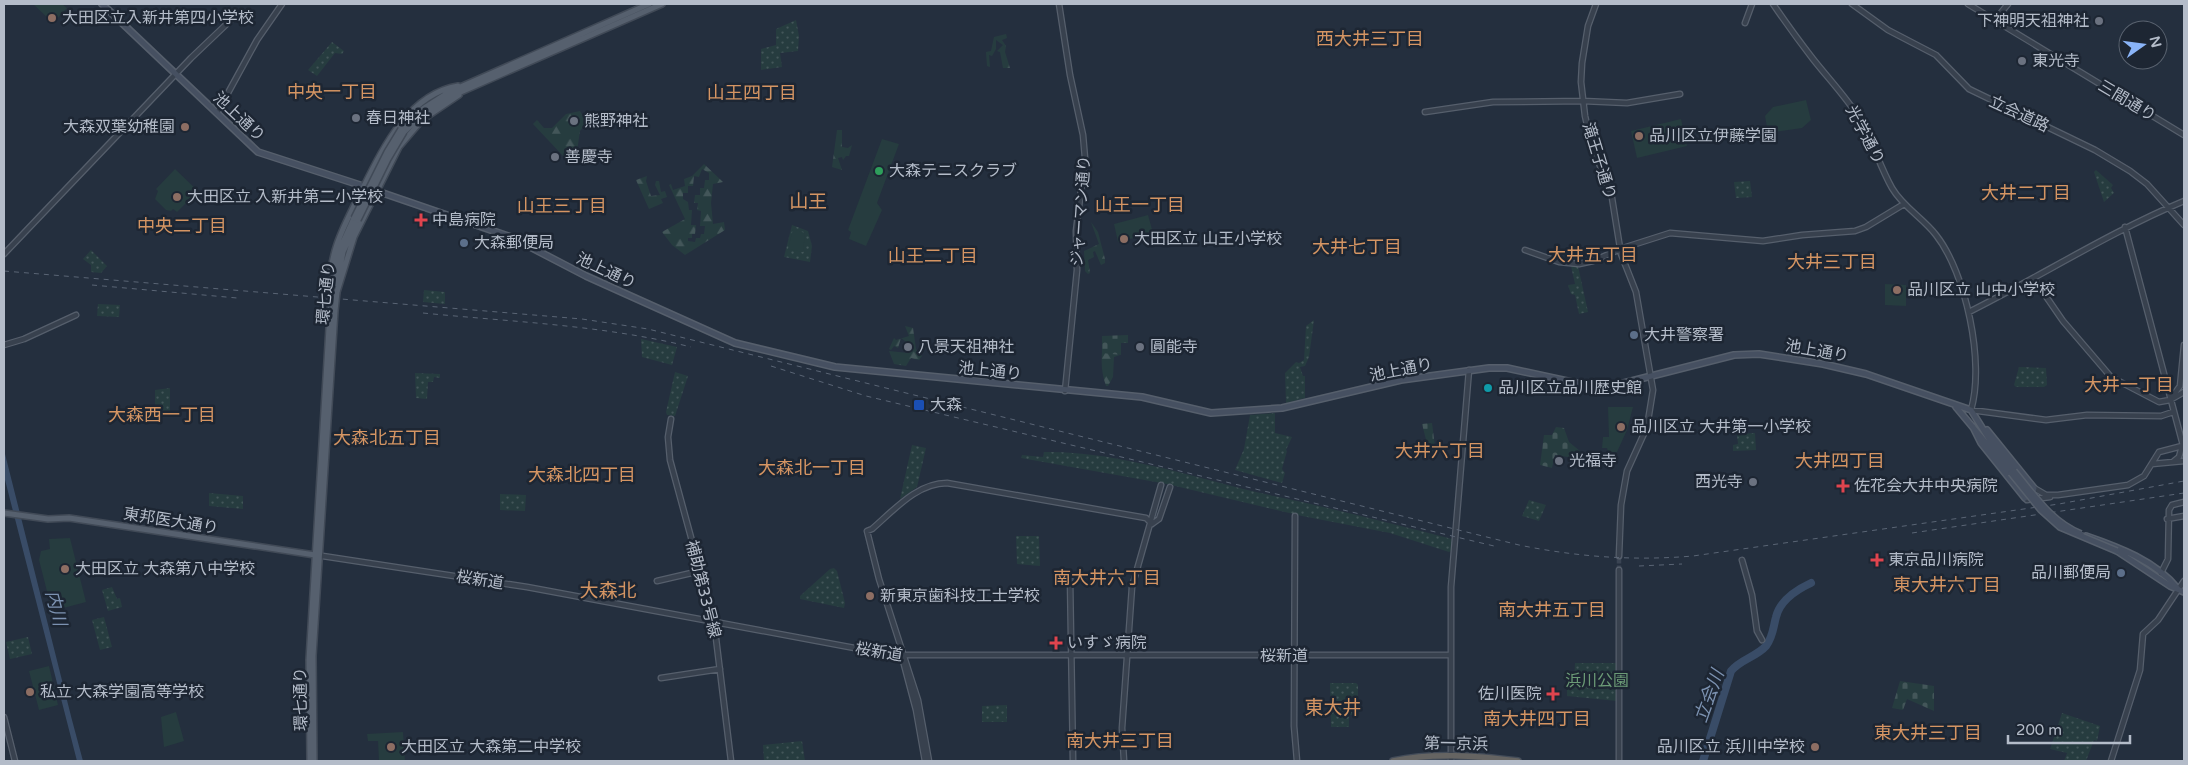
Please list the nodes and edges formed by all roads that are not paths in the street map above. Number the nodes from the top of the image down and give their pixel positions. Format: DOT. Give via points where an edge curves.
graph roads {
  1 [pos="102,4"];
  2 [pos="282,4"];
  3 [pos="649,4"];
  4 [pos="662,4"];
  5 [pos="1059,4"];
  6 [pos="1596,4"];
  7 [pos="1752,4"];
  8 [pos="1773,4"];
  9 [pos="1852,4"];
  10 [pos="1968,4"];
  11 [pos="2008,4"];
  12 [pos="233,18"];
  13 [pos="1995,20"];
  14 [pos="1745,23"];
  15 [pos="176,74"];
  16 [pos="464,88"];
  17 [pos="1680,94"];
  18 [pos="1583,101"];
  19 [pos="1425,112"];
  20 [pos="217,113"];
  21 [pos="403,131"];
  22 [pos="2184,135"];
  23 [pos="364,187"];
  24 [pos="377,191"];
  25 [pos="2184,201"];
  26 [pos="1904,204"];
  27 [pos="2170,207"];
  28 [pos="2184,225"];
  29 [pos="2125,227"];
  30 [pos="1525,250"];
  31 [pos="1620,251"];
  32 [pos="4,254"];
  33 [pos="2034,279"];
  34 [pos="334,291"];
  35 [pos="1969,312"];
  36 [pos="76,314"];
  37 [pos="4,345"];
  38 [pos="2184,345"];
  39 [pos="1468,370"];
  40 [pos="1652,376"];
  41 [pos="2182,387"];
  42 [pos="1065,391"];
  43 [pos="2184,392"];
  44 [pos="2170,400"];
  45 [pos="1956,406"];
  46 [pos="1971,410"];
  47 [pos="2173,412"];
  48 [pos="671,419"];
  49 [pos="1978,423"];
  50 [pos="1973,427"];
  51 [pos="2183,447"];
  52 [pos="2159,452"];
  53 [pos="2184,461"];
  54 [pos="2173,462"];
  55 [pos="2162,463"];
  56 [pos="2152,464"];
  57 [pos="2013,472"];
  58 [pos="1162,485"];
  59 [pos="1170,487"];
  60 [pos="2034,488"];
  61 [pos="2058,495"];
  62 [pos="2025,498"];
  63 [pos="2184,502"];
  64 [pos="4,513"];
  65 [pos="1295,516"];
  66 [pos="2184,516"];
  67 [pos="2167,519"];
  68 [pos="1152,524"];
  69 [pos="2117,549"];
  70 [pos="317,555"];
  71 [pos="1619,556"];
  72 [pos="1742,560"];
  73 [pos="700,570"];
  74 [pos="1619,570"];
  75 [pos="2160,573"];
  76 [pos="1070,577"];
  77 [pos="2184,581"];
  78 [pos="656,582"];
  79 [pos="2178,589"];
  80 [pos="2184,592"];
  81 [pos="714,622"];
  82 [pos="1762,640"];
  83 [pos="1451,655"];
  84 [pos="902,656"];
  85 [pos="1071,656"];
  86 [pos="1127,656"];
  87 [pos="1294,656"];
  88 [pos="720,670"];
  89 [pos="661,678"];
  90 [pos="4,717"];
  91 [pos="1451,759"];
  92 [pos="15,761"];
  93 [pos="310,761"];
  94 [pos="314,761"];
  95 [pos="731,761"];
  96 [pos="925,761"];
  97 [pos="929,761"];
  98 [pos="1073,761"];
  99 [pos="1124,761"];
  100 [pos="1296,761"];
  101 [pos="1393,761"];
  102 [pos="1518,761"];
  103 [pos="1619,761"];
  104 [pos="2111,761"];
  1 -- 15 [label="main road, 池上通り"];
  2 -- 20 [label="street" via="257,40"];
  3 -- 16 [label="main road, 環七通り"];
  4 -- 16 [label="main road, 環七通り"];
  5 -- 42 [label="street, ジャーマン通り" via="1085,158 1076,231 1077,270"];
  6 -- 18 [label="street, 滝王子通り" via="1588,26 1583,58"];
  7 -- 14 [label="street"];
  8 -- 26 [label="street, 光学通り" via="1856,114 1892,188"];
  9 -- 27 [label="street, 立会道路" via="1888,30 1936,55 1969,89 2116,162 2140,178"];
  10 -- 13 [label="street, 三間通り"];
  11 -- 13 [label="street"];
  12 -- 15 [label="street"];
  13 -- 22 [label="street, 三間通り"];
  15 -- 20 [label="main road, 池上通り"];
  15 -- 32 [label="street"];
  16 -- 21 [label="main road, 環七通り"];
  16 -- 21 [label="main road, 環七通り" via="449,92 424,108"];
  16 -- 23 [label="main road" via="443,90 411,113 384,147"];
  16 -- 24 [label="main road" via="409,133 394,155"];
  17 -- 18 [label="street" via="1627,103"];
  18 -- 19 [label="street" via="1493,102"];
  18 -- 31 [label="street, 滝王子通り" via="1591,140 1612,198"];
  20 -- 23 [label="main road, 池上通り" via="260,153"];
  21 -- 34 [label="main road, 環七通り, bridge" via="356,219"];
  23 -- 24 [label="main road, 池上通り"];
  23 -- 34 [label="main road" via="334,254 330,274"];
  24 -- 34 [label="main road" via="351,244"];
  24 -- 42 [label="main road, 池上通り" via="511,237 591,279 740,344 836,368"];
  25 -- 27 [label="street"];
  26 -- 31 [label="street" via="1855,231 1763,240 1675,233"];
  26 -- 35 [label="street, 光学通り" via="1940,240 1950,258"];
  27 -- 28 [label="street, 立会道路"];
  27 -- 29 [label="street"];
  29 -- 33 [label="street"];
  29 -- 44 [label="street"];
  30 -- 31 [label="street" via="1572,264 1593,261"];
  31 -- 40 [label="street, 滝王子通り" via="1636,292"];
  33 -- 35 [label="street"];
  33 -- 44 [label="street" via="2111,378 2159,402"];
  34 -- 70 [label="main road, 環七通り, bridge"];
  35 -- 46 [label="street, 光学通り" via="1974,348"];
  36 -- 37 [label="street"];
  38 -- 41 [label="street"];
  39 -- 40 [label="main road, 池上通り" via="1507,368 1596,387"];
  39 -- 42 [label="main road, 池上通り" via="1401,380 1287,407 1219,413 1140,397"];
  39 -- 83 [label="street" via="1451,587"];
  40 -- 45 [label="main road, 池上通り" via="1734,355 1758,354 1858,371"];
  40 -- 71 [label="street, 滝王子通り" via="1647,427 1627,471 1623,491"];
  41 -- 44 [label="street"];
  43 -- 44 [label="street"];
  44 -- 47 [label="street"];
  45 -- 46 [label="main road, 池上通り"];
  45 -- 50 [label="main road"];
  46 -- 47 [label="street" via="2046,420 2087,415 2160,416"];
  46 -- 49 [label="main road"];
  47 -- 51 [label="street"];
  48 -- 73 [label="street, 補助第33号線" via="668,438 670,460"];
  49 -- 57 [label="main road"];
  49 -- 60 [label="main road"];
  50 -- 57 [label="main road"];
  50 -- 62 [label="main road" via="1981,443"];
  51 -- 52 [label="street"];
  51 -- 54 [label="street"];
  52 -- 55 [label="street" via="2158,459"];
  52 -- 56 [label="street"];
  53 -- 54 [label="street"];
  54 -- 55 [label="street"];
  55 -- 56 [label="street"];
  56 -- 61 [label="street" via="2141,479 2128,485"];
  57 -- 69 [label="main road, bridge" via="2062,524"];
  58 -- 68 [label="street"];
  59 -- 68 [label="street" via="1158,519"];
  60 -- 61 [label="street" via="2046,495"];
  60 -- 62 [label="main road" via="2032,496"];
  61 -- 62 [label="street"];
  63 -- 67 [label="street" via="2172,505"];
  64 -- 70 [label="main road, 東邦医大通り" via="69,518"];
  65 -- 87 [label="street"];
  66 -- 67 [label="street"];
  67 -- 75 [label="street" via="2168,558"];
  68 -- 84 [label="street" via="1146,518 953,483 925,488 866,531"];
  68 -- 86 [label="street" via="1134,574"];
  69 -- 75 [label="main road"];
  69 -- 79 [label="main road"];
  70 -- 81 [label="street, 桜新道" via="527,587"];
  70 -- 93 [label="main road, 環七通り" via="309,660"];
  70 -- 94 [label="main road, 環七通り" via="313,656"];
  72 -- 82 [label="street" via="1752,595 1757,631"];
  73 -- 78 [label="street"];
  73 -- 81 [label="street, 補助第33号線"];
  74 -- 103 [label="street"];
  75 -- 79 [label="main road"];
  76 -- 85 [label="street"];
  77 -- 79 [label="street"];
  79 -- 80 [label="main road"];
  79 -- 104 [label="street" via="2158,620 2143,634 2140,670"];
  81 -- 84 [label="street, 桜新道"];
  81 -- 88 [label="street, 補助第33号線"];
  83 -- 87 [label="street, 桜新道"];
  83 -- 91 [label="street"];
  84 -- 85 [label="street, 桜新道"];
  84 -- 96 [label="street"];
  84 -- 97 [label="street" via="919,706"];
  85 -- 86 [label="street, 桜新道"];
  85 -- 98 [label="street"];
  86 -- 87 [label="street, 桜新道"];
  86 -- 99 [label="street" via="1122,728"];
  87 -- 100 [label="street"];
  88 -- 89 [label="street"];
  88 -- 95 [label="street, 補助第33号線"];
  90 -- 92 [label="street"];
  91 -- 101 [label="highway, 第一京浜"];
  91 -- 102 [label="highway, 第一京浜"];
}
